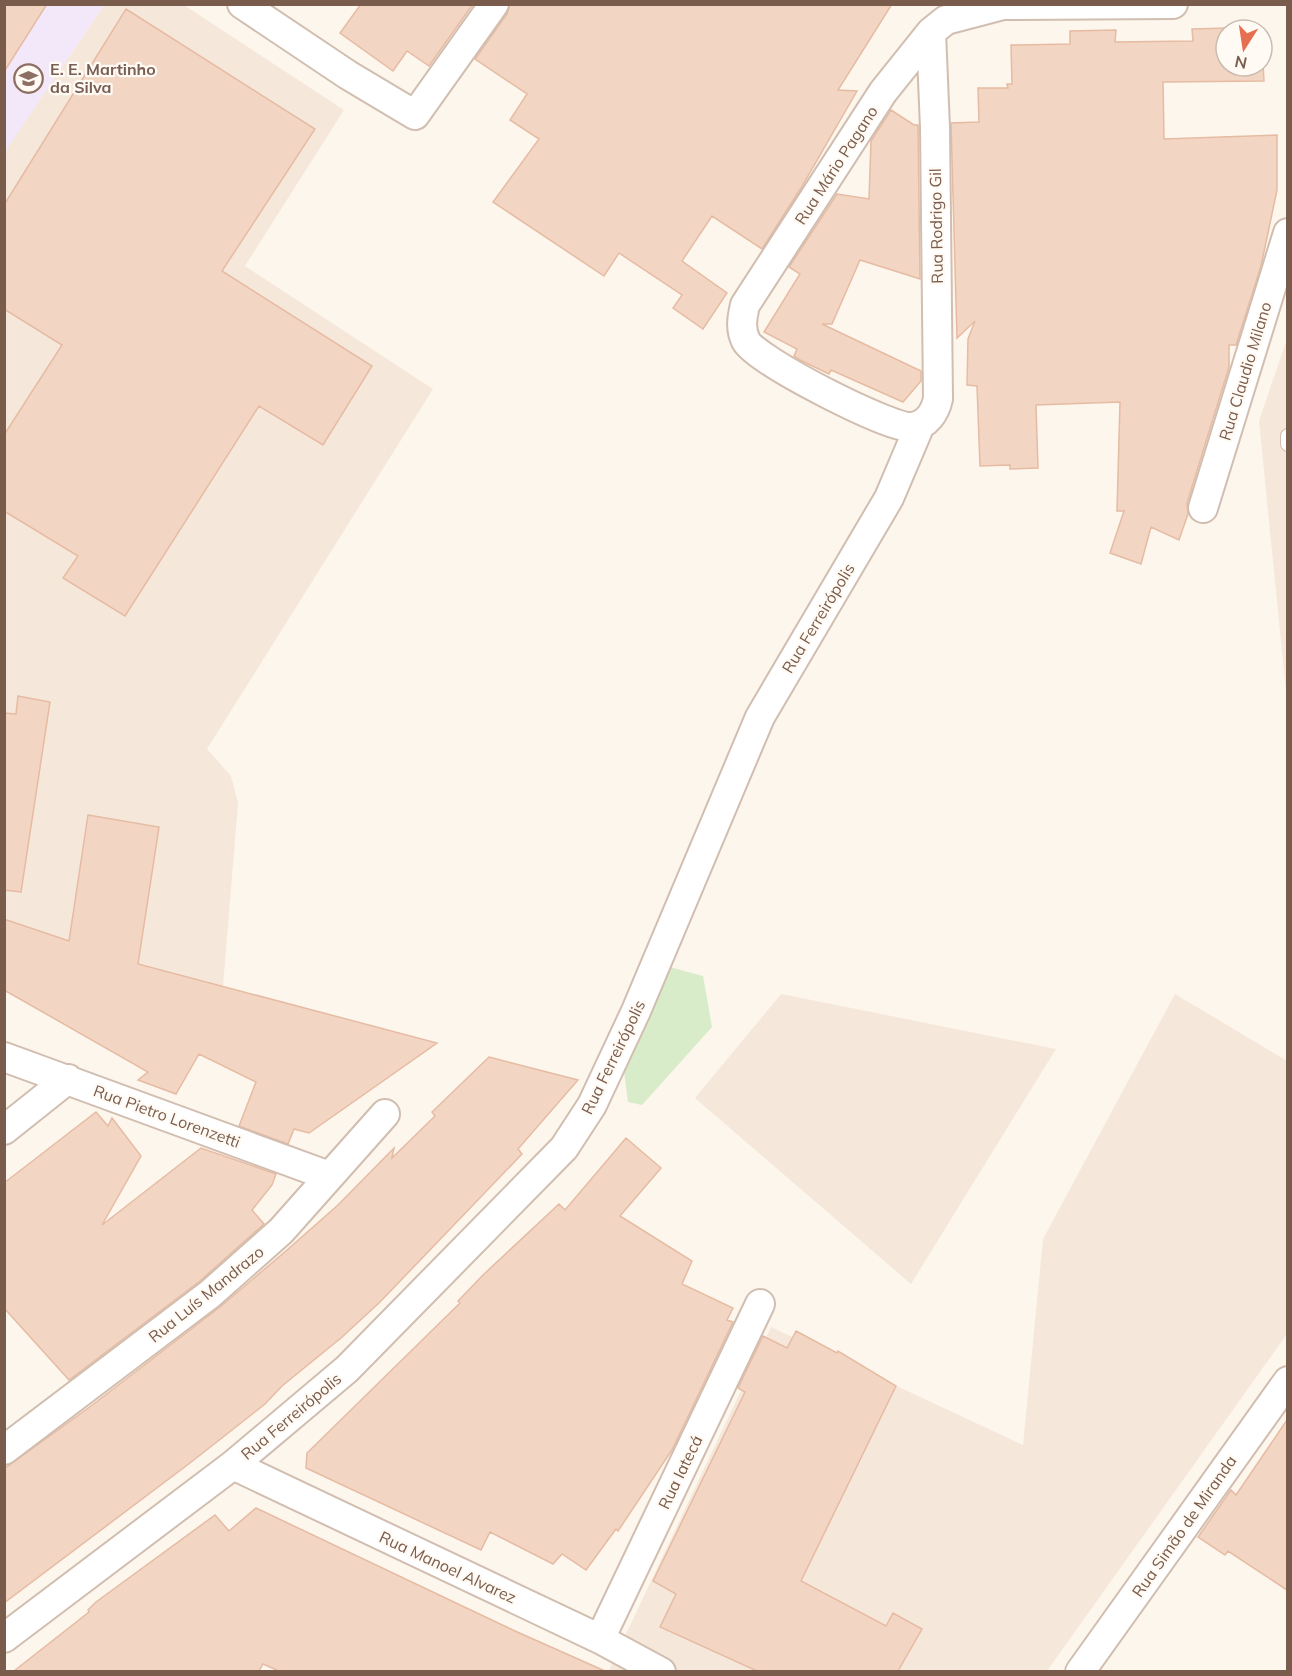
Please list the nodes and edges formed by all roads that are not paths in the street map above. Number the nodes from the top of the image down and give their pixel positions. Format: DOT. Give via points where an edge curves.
graph roads {
  1 [pos="242,4"];
  2 [pos="494,4"];
  3 [pos="1173,4"];
  4 [pos="931,32"];
  5 [pos="1287,233"];
  6 [pos="924,422"];
  7 [pos="1287,436"];
  8 [pos="1287,444"];
  9 [pos="1203,508"];
  10 [pos="4,1057"];
  11 [pos="68,1079"];
  12 [pos="385,1114"];
  13 [pos="4,1130"];
  14 [pos="329,1176"];
  15 [pos="760,1304"];
  16 [pos="1287,1381"];
  17 [pos="4,1450"];
  18 [pos="233,1465"];
  19 [pos="4,1638"];
  20 [pos="600,1639"];
  21 [pos="661,1671"];
  22 [pos="1080,1671"];
  1 -- 2 [label="street" via="415,115"];
  3 -- 4 [label="street, Rua Mário Pagano" via="1004,5 946,20"];
  4 -- 6 [label="street, Rua Rodrigo Gil" via="938,399"];
  4 -- 6 [label="street, Rua Mário Pagano" via="877,102 745,305 741,323 747,342 766,360 882,420 909,427"];
  5 -- 9 [label="street, Rua Claudio Milano"];
  6 -- 18 [label="street, Rua Ferreirópolis" via="889,498 760,717 636,1011 592,1105 564,1148 347,1369"];
  7 -- 8 [label="lane"];
  10 -- 11 [label="street, Rua Pietro Lorenzetti"];
  11 -- 13 [label="street"];
  11 -- 14 [label="street, Rua Pietro Lorenzetti"];
  12 -- 14 [label="street, Rua Luís Mandrazo"];
  14 -- 17 [label="street, Rua Luís Mandrazo" via="282,1231 210,1294"];
  15 -- 20 [label="street, Rua Iatecá"];
  16 -- 22 [label="street, Rua Simão de Miranda"];
  18 -- 19 [label="street, Rua Ferreirópolis"];
  18 -- 20 [label="street, Rua Manoel Alvarez"];
  20 -- 21 [label="street, Rua Manoel Alvarez"];
}
